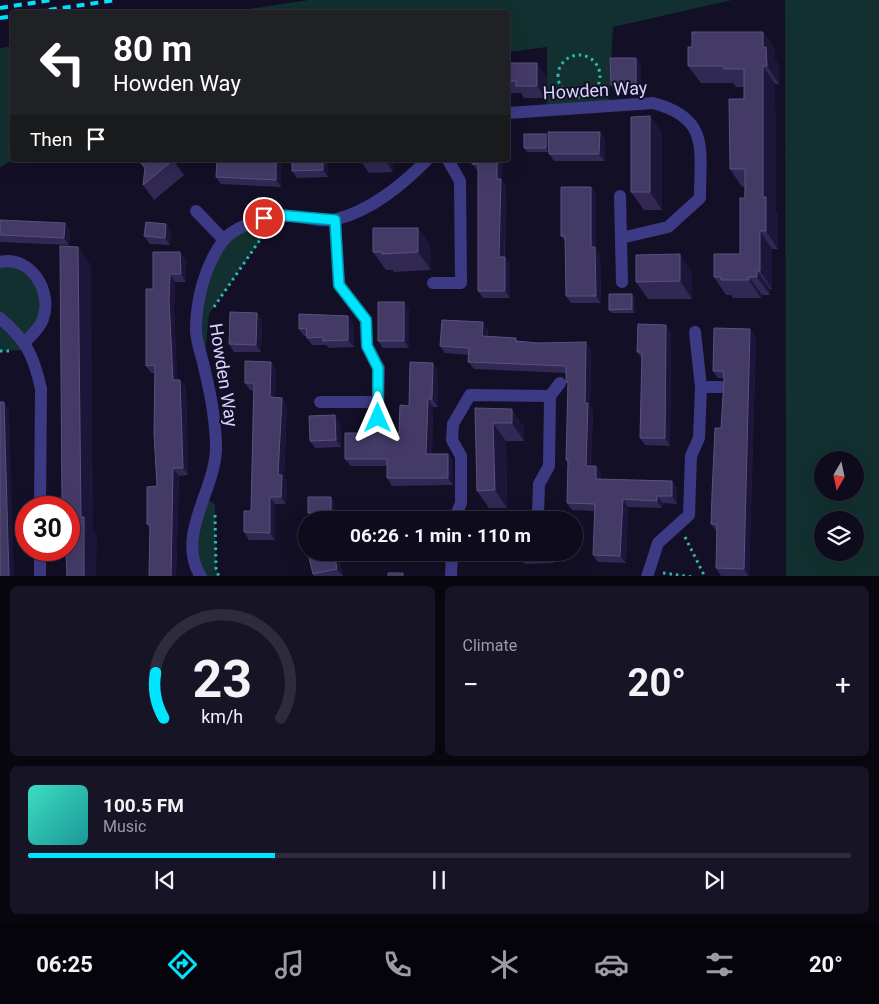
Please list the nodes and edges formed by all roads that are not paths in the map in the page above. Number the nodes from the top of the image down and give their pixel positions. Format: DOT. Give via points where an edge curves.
graph roads {
  1 [pos="510,113"];
  2 [pos="425,162"];
  3 [pos="449,162"];
  4 [pos="620,196"];
  5 [pos="196,212"];
  6 [pos="335,220"];
  7 [pos="621,238"];
  8 [pos="224,240"];
  9 [pos="0,262"];
  10 [pos="622,282"];
  11 [pos="433,283"];
  12 [pos="0,318"];
  13 [pos="695,332"];
  14 [pos="24,343"];
  15 [pos="560,383"];
  16 [pos="702,387"];
  17 [pos="721,387"];
  18 [pos="550,396"];
  19 [pos="320,402"];
  20 [pos="378,402"];
  21 [pos="378,418"];
  22 [pos="40,496"];
  23 [pos="458,511"];
  24 [pos="538,511"];
  25 [pos="40,561"];
  26 [pos="452,561"];
  27 [pos="647,574"];
  28 [pos="40,576"];
  29 [pos="201,576"];
  30 [pos="451,576"];
  1 -- 7 [label="street, Howden Way" via="653,103 671,108 692,124 700,140 700,198 668,227"];
  2 -- 6 [label="street" via="392,192"];
  3 -- 11 [label="street" via="460,181 460,283"];
  4 -- 7 [label="street"];
  5 -- 8 [label="street"];
  6 -- 8 [label="street, Howden Way" via="278,215 251,222"];
  6 -- 20 [label="street" via="339,285 366,320 367,346 378,368"];
  7 -- 10 [label="street"];
  8 -- 29 [label="street, Howden Way" via="207,270 196,332 216,418 212,476 195,522 192,544"];
  9 -- 14 [label="street" via="25,265 39,279 44,292 43,319"];
  12 -- 14 [label="street"];
  13 -- 16 [label="street"];
  14 -- 22 [label="street" via="30,350 40,389"];
  15 -- 18 [label="street"];
  16 -- 17 [label="street"];
  16 -- 27 [label="street" via="699,438 691,456 689,515 658,543"];
  18 -- 23 [label="street" via="470,395 453,424 452,440 461,456 461,503"];
  18 -- 24 [label="street" via="549,466 539,484"];
  19 -- 20 [label="street"];
  20 -- 21 [label="street"];
  25 -- 28 [label="street"];
  26 -- 30 [label="street"];
}
